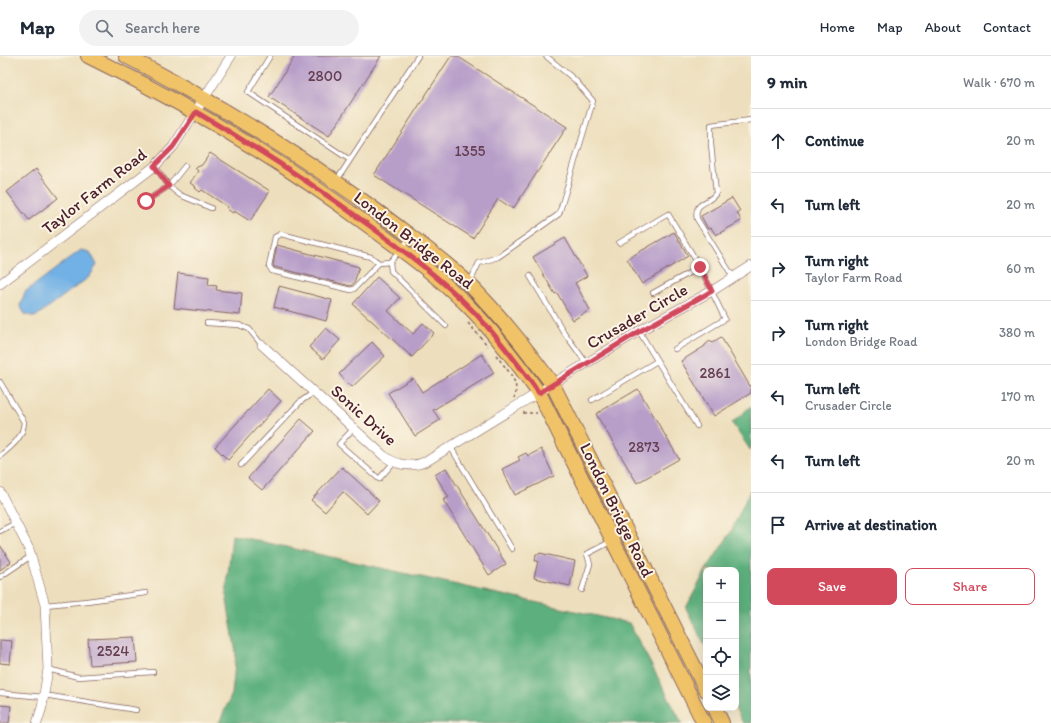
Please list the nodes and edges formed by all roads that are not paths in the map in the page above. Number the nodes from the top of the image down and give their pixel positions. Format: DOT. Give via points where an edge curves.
graph roads {
  1 [pos="88,56"];
  2 [pos="126,56"];
  3 [pos="231,56"];
  4 [pos="270,56"];
  5 [pos="418,56"];
  6 [pos="546,56"];
  7 [pos="204,98"];
  8 [pos="196,112"];
  9 [pos="751,120"];
  10 [pos="350,160"];
  11 [pos="154,166"];
  12 [pos="185,166"];
  13 [pos="336,182"];
  14 [pos="169,186"];
  15 [pos="146,201"];
  16 [pos="211,208"];
  17 [pos="411,236"];
  18 [pos="619,243"];
  19 [pos="401,249"];
  20 [pos="390,262"];
  21 [pos="380,263"];
  22 [pos="751,266"];
  23 [pos="700,267"];
  24 [pos="530,276"];
  25 [pos="733,277"];
  26 [pos="0,284"];
  27 [pos="469,284"];
  28 [pos="712,291"];
  29 [pos="653,293"];
  30 [pos="207,323"];
  31 [pos="446,326"];
  32 [pos="640,331"];
  33 [pos="262,345"];
  34 [pos="675,349"];
  35 [pos="658,361"];
  36 [pos="587,364"];
  37 [pos="0,382"];
  38 [pos="553,385"];
  39 [pos="314,392"];
  40 [pos="539,393"];
  41 [pos="592,400"];
  42 [pos="697,426"];
  43 [pos="354,428"];
  44 [pos="450,446"];
  45 [pos="0,456"];
  46 [pos="394,462"];
  47 [pos="241,465"];
  48 [pos="0,492"];
  49 [pos="16,523"];
  50 [pos="0,531"];
  51 [pos="612,541"];
  52 [pos="512,549"];
  53 [pos="31,556"];
  54 [pos="0,577"];
  55 [pos="582,590"];
  56 [pos="146,592"];
  57 [pos="44,605"];
  58 [pos="48,669"];
  59 [pos="153,672"];
  60 [pos="703,684"];
  61 [pos="0,693"];
  62 [pos="44,696"];
  63 [pos="136,710"];
  64 [pos="716,711"];
  65 [pos="703,715"];
  66 [pos="37,723"];
  67 [pos="722,723"];
  1 -- 8 [label="main road, London Bridge Road"];
  2 -- 7 [label="main road, London Bridge Road"];
  3 -- 7 [label="street"];
  4 -- 10 [label="lane" via="248,92"];
  5 -- 10 [label="lane"];
  6 -- 27 [label="lane" via="575,80 593,101 559,214 498,256 479,263"];
  7 -- 8 [label="street"];
  7 -- 13 [label="main road, London Bridge Road"];
  8 -- 11 [label="street, Taylor Farm Road" via="173,147"];
  8 -- 19 [label="main road, London Bridge Road" via="294,173"];
  9 -- 25 [label="lane" via="711,125 716,193 703,202 697,212 697,219"];
  10 -- 13 [label="lane"];
  11 -- 14 [label="lane"];
  11 -- 26 [label="street, Taylor Farm Road"];
  12 -- 14 [label="lane"];
  13 -- 17 [label="main road, London Bridge Road"];
  14 -- 15 [label="lane"];
  14 -- 16 [label="lane" via="180,195"];
  17 -- 19 [label="lane"];
  17 -- 27 [label="main road, London Bridge Road"];
  18 -- 23 [label="lane" via="668,214"];
  19 -- 20 [label="lane"];
  19 -- 40 [label="main road, London Bridge Road" via="446,285 474,312 505,347"];
  20 -- 21 [label="lane"];
  20 -- 31 [label="lane" via="391,272"];
  21 -- 21 [label="lane" via="351,290 272,271 269,266 275,237 281,234 371,257"];
  22 -- 25 [label="street, Crusader Circle"];
  23 -- 28 [label="lane"];
  23 -- 29 [label="lane"];
  24 -- 36 [label="lane" via="563,332"];
  25 -- 28 [label="street, Crusader Circle"];
  27 -- 38 [label="main road, London Bridge Road" via="519,339"];
  28 -- 32 [label="street, Crusader Circle"];
  28 -- 34 [label="lane" via="725,319"];
  30 -- 33 [label="lane" via="249,328"];
  32 -- 35 [label="lane"];
  32 -- 36 [label="street, Crusader Circle"];
  33 -- 39 [label="street, Sonic Drive"];
  35 -- 41 [label="lane"];
  35 -- 42 [label="lane"];
  36 -- 38 [label="street, Crusader Circle"];
  37 -- 45 [label="lane" via="24,422 21,436"];
  38 -- 40 [label="street, Crusader Circle"];
  38 -- 60 [label="main road, London Bridge Road"];
  39 -- 43 [label="street, Sonic Drive"];
  39 -- 47 [label="lane" via="300,402"];
  40 -- 44 [label="street, Sonic Drive"];
  40 -- 51 [label="main road, London Bridge Road"];
  43 -- 46 [label="street, Sonic Drive"];
  43 -- 46 [label="lane" via="339,444 379,479"];
  44 -- 46 [label="street, Sonic Drive" via="421,463 405,465"];
  44 -- 52 [label="lane"];
  48 -- 49 [label="street"];
  49 -- 50 [label="lane"];
  49 -- 53 [label="street"];
  51 -- 55 [label="lane" via="587,554 590,564"];
  51 -- 65 [label="main road, London Bridge Road"];
  53 -- 54 [label="lane"];
  53 -- 57 [label="street"];
  56 -- 57 [label="lane"];
  57 -- 58 [label="street"];
  58 -- 59 [label="lane" via="78,677"];
  58 -- 62 [label="street"];
  61 -- 62 [label="lane"];
  62 -- 63 [label="lane"];
  62 -- 66 [label="street"];
  64 -- 67 [label="main road"];
}
